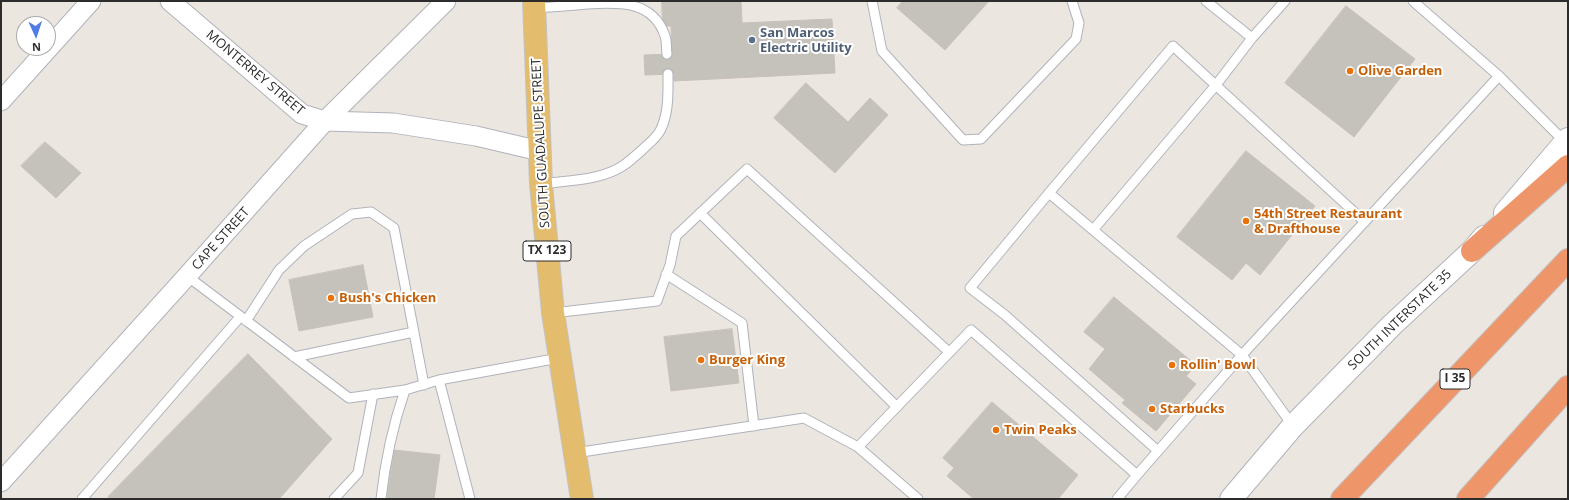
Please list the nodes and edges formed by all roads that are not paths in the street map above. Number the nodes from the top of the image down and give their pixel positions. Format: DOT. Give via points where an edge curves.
graph roads {
  1 [pos="91,1"];
  2 [pos="170,1"];
  3 [pos="446,1"];
  4 [pos="872,1"];
  5 [pos="1072,1"];
  6 [pos="1206,1"];
  7 [pos="1285,1"];
  8 [pos="1413,1"];
  9 [pos="534,5"];
  10 [pos="1252,38"];
  11 [pos="667,54"];
  12 [pos="668,74"];
  13 [pos="1499,76"];
  14 [pos="1216,85"];
  15 [pos="1,101"];
  16 [pos="325,121"];
  17 [pos="1567,141"];
  18 [pos="540,151"];
  19 [pos="1568,166"];
  20 [pos="541,184"];
  21 [pos="1049,193"];
  22 [pos="700,213"];
  23 [pos="1365,222"];
  24 [pos="1092,230"];
  25 [pos="1472,251"];
  26 [pos="1568,260"];
  27 [pos="666,274"];
  28 [pos="187,276"];
  29 [pos="553,313"];
  30 [pos="243,319"];
  31 [pos="414,332"];
  32 [pos="949,352"];
  33 [pos="1242,355"];
  34 [pos="294,357"];
  35 [pos="559,358"];
  36 [pos="439,380"];
  37 [pos="424,385"];
  38 [pos="1568,387"];
  39 [pos="405,390"];
  40 [pos="1568,392"];
  41 [pos="373,394"];
  42 [pos="897,407"];
  43 [pos="1548,409"];
  44 [pos="754,426"];
  45 [pos="1293,426"];
  46 [pos="858,447"];
  47 [pos="1158,451"];
  48 [pos="574,453"];
  49 [pos="1137,475"];
  50 [pos="1,482"];
  51 [pos="82,499"];
  52 [pos="334,499"];
  53 [pos="381,499"];
  54 [pos="470,499"];
  55 [pos="582,499"];
  56 [pos="918,499"];
  57 [pos="1117,499"];
  58 [pos="1231,499"];
  59 [pos="1342,499"];
  60 [pos="1468,499"];
  1 -- 15 [label="street"];
  2 -- 16 [label="street, MONTERREY STREET" via="302,114"];
  3 -- 16 [label="street, CAPE STREET"];
  4 -- 5 [label="lane" via="882,51 963,140 981,139 1076,39 1079,23"];
  6 -- 10 [label="lane"];
  7 -- 10 [label="lane"];
  8 -- 13 [label="lane"];
  9 -- 11 [label="lane" via="611,2 644,9 654,16 662,28 666,37"];
  9 -- 18 [label="main road, SOUTH GUADALUPE STREET / TX 123"];
  10 -- 14 [label="lane"];
  12 -- 20 [label="lane" via="665,118 656,138 624,165 610,172 597,177"];
  13 -- 17 [label="lane"];
  13 -- 23 [label="lane"];
  14 -- 21 [label="lane" via="1173,46"];
  14 -- 23 [label="lane"];
  14 -- 24 [label="lane"];
  16 -- 18 [label="street, MONTERREY STREET" via="394,123 476,136"];
  16 -- 28 [label="street, CAPE STREET"];
  17 -- 25 [label="main road, SOUTH INTERSTATE 35"];
  18 -- 20 [label="main road, SOUTH GUADALUPE STREET / TX 123"];
  19 -- 25 [label="highway"];
  20 -- 29 [label="main road, SOUTH GUADALUPE STREET / TX 123"];
  21 -- 24 [label="lane"];
  21 -- 47 [label="lane" via="970,288 1005,315"];
  22 -- 27 [label="lane" via="676,236"];
  22 -- 32 [label="lane" via="747,169"];
  22 -- 42 [label="lane"];
  23 -- 33 [label="lane"];
  24 -- 33 [label="lane"];
  25 -- 45 [label="main road, SOUTH INTERSTATE 35" via="1392,325"];
  26 -- 59 [label="highway, I 35"];
  27 -- 29 [label="lane" via="657,301"];
  27 -- 44 [label="lane" via="742,323"];
  28 -- 30 [label="lane"];
  28 -- 50 [label="street, CAPE STREET"];
  29 -- 35 [label="main road, SOUTH GUADALUPE STREET / TX 123"];
  30 -- 31 [label="lane" via="279,270 304,246 352,214 371,212 394,228"];
  30 -- 34 [label="lane"];
  30 -- 51 [label="lane"];
  31 -- 34 [label="lane"];
  31 -- 37 [label="lane"];
  32 -- 42 [label="lane"];
  32 -- 49 [label="lane" via="971,330"];
  33 -- 45 [label="lane"];
  33 -- 47 [label="lane"];
  34 -- 41 [label="lane" via="349,398"];
  35 -- 36 [label="lane"];
  35 -- 48 [label="main road, SOUTH GUADALUPE STREET / TX 123"];
  36 -- 37 [label="lane"];
  36 -- 54 [label="lane"];
  37 -- 39 [label="lane"];
  38 -- 43 [label="highway"];
  39 -- 41 [label="lane"];
  39 -- 53 [label="lane" via="384,470"];
  40 -- 43 [label="highway"];
  41 -- 52 [label="lane" via="358,473"];
  42 -- 46 [label="lane"];
  43 -- 60 [label="highway"];
  44 -- 46 [label="lane" via="804,418"];
  44 -- 48 [label="lane"];
  45 -- 58 [label="main road, SOUTH INTERSTATE 35"];
  46 -- 56 [label="lane"];
  47 -- 49 [label="lane"];
  48 -- 55 [label="main road, SOUTH GUADALUPE STREET / TX 123"];
  49 -- 57 [label="lane"];
}
